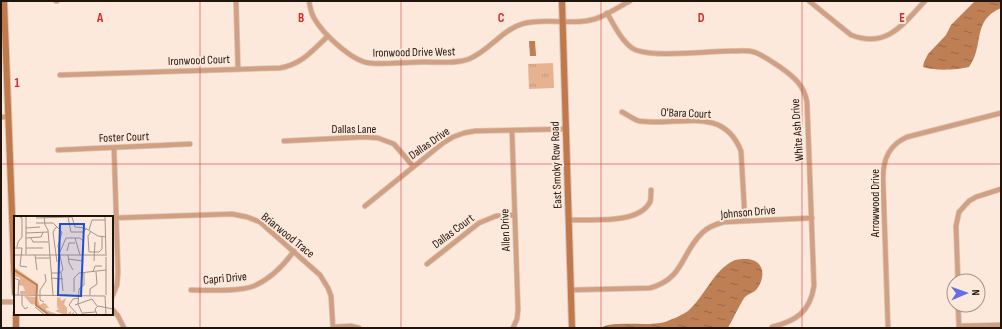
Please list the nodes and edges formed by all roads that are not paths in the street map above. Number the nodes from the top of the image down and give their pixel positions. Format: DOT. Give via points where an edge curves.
graph roads {
  1 [pos="4,1"];
  2 [pos="236,1"];
  3 [pos="310,1"];
  4 [pos="562,1"];
  5 [pos="630,1"];
  6 [pos="809,1"];
  7 [pos="925,1"];
  8 [pos="607,13"];
  9 [pos="563,22"];
  10 [pos="328,36"];
  11 [pos="238,69"];
  12 [pos="60,75"];
  13 [pos="622,112"];
  14 [pos="1001,113"];
  15 [pos="9,116"];
  16 [pos="1,117"];
  17 [pos="565,129"];
  18 [pos="512,131"];
  19 [pos="284,141"];
  20 [pos="190,144"];
  21 [pos="114,148"];
  22 [pos="58,150"];
  23 [pos="413,166"];
  24 [pos="1001,189"];
  25 [pos="651,190"];
  26 [pos="365,206"];
  27 [pos="515,215"];
  28 [pos="114,218"];
  29 [pos="812,218"];
  30 [pos="569,220"];
  31 [pos="745,220"];
  32 [pos="294,251"];
  33 [pos="14,264"];
  34 [pos="427,264"];
  35 [pos="958,273"];
  36 [pos="191,290"];
  37 [pos="571,290"];
  38 [pos="113,295"];
  39 [pos="1,302"];
  40 [pos="14,302"];
  41 [pos="113,310"];
  42 [pos="958,313"];
  43 [pos="16,315"];
  44 [pos="1001,325"];
  45 [pos="333,327"];
  46 [pos="772,327"];
  47 [pos="959,327"];
  48 [pos="16,328"];
  49 [pos="124,328"];
  50 [pos="359,328"];
  51 [pos="513,328"];
  52 [pos="572,328"];
  53 [pos="888,328"];
  1 -- 15 [label="street"];
  2 -- 11 [label="street"];
  3 -- 10 [label="street, Ironwood Drive West" via="313,17"];
  4 -- 9 [label="street, East Smoky Row Road"];
  5 -- 8 [label="street, Ironwood Drive West"];
  6 -- 7 [label="street" via="851,35 874,39 892,34"];
  8 -- 9 [label="street, Ironwood Drive West" via="588,21"];
  8 -- 29 [label="street, White Ash Drive" via="625,41 640,52 753,52 795,78 807,102"];
  9 -- 10 [label="street, Ironwood Drive West" via="519,26 479,54 461,61 370,63 356,59"];
  9 -- 17 [label="street, East Smoky Row Road"];
  10 -- 11 [label="street, Ironwood Court" via="304,59 293,65 280,68"];
  11 -- 12 [label="street, Ironwood Court"];
  13 -- 31 [label="street, O'Bara Court" via="633,119 646,122 706,121 730,132 741,151"];
  14 -- 53 [label="street, Arrowwood Drive" via="906,137 889,150 883,178"];
  15 -- 16 [label="street"];
  15 -- 33 [label="street"];
  17 -- 18 [label="street, Dallas Drive"];
  17 -- 30 [label="street, East Smoky Row Road"];
  18 -- 23 [label="street, Dallas Drive" via="464,133 443,143"];
  18 -- 27 [label="street, Allen Drive"];
  19 -- 23 [label="street, Dallas Lane" via="378,138 394,144"];
  20 -- 21 [label="street, Foster Court"];
  21 -- 22 [label="street, Foster Court"];
  21 -- 28 [label="street"];
  23 -- 26 [label="street, Dallas Drive"];
  24 -- 35 [label="street" via="976,197 959,212 956,226"];
  25 -- 30 [label="street" via="651,201 642,211 632,216 619,219"];
  27 -- 34 [label="street, Dallas Court" via="496,216 479,223"];
  27 -- 51 [label="street, Allen Drive" via="518,310"];
  28 -- 32 [label="street, Briarwood Trace" via="240,215 260,222"];
  28 -- 38 [label="street" via="118,278"];
  29 -- 31 [label="street, Johnson Drive"];
  29 -- 46 [label="street, White Ash Drive" via="813,294 799,316 791,322"];
  30 -- 37 [label="street, East Smoky Row Road"];
  31 -- 37 [label="street, Johnson Drive" via="724,222 702,232 678,270 658,286"];
  32 -- 36 [label="street, Capri Drive" via="272,275 254,286"];
  32 -- 45 [label="street, Briarwood Trace" via="320,275 328,288"];
  37 -- 52 [label="street, East Smoky Row Road"];
  39 -- 40 [label="street"];
  41 -- 49 [label="street"];
  42 -- 47 [label="street"];
  43 -- 48 [label="street"];
  44 -- 47 [label="street"];
  45 -- 50 [label="street"];
}
